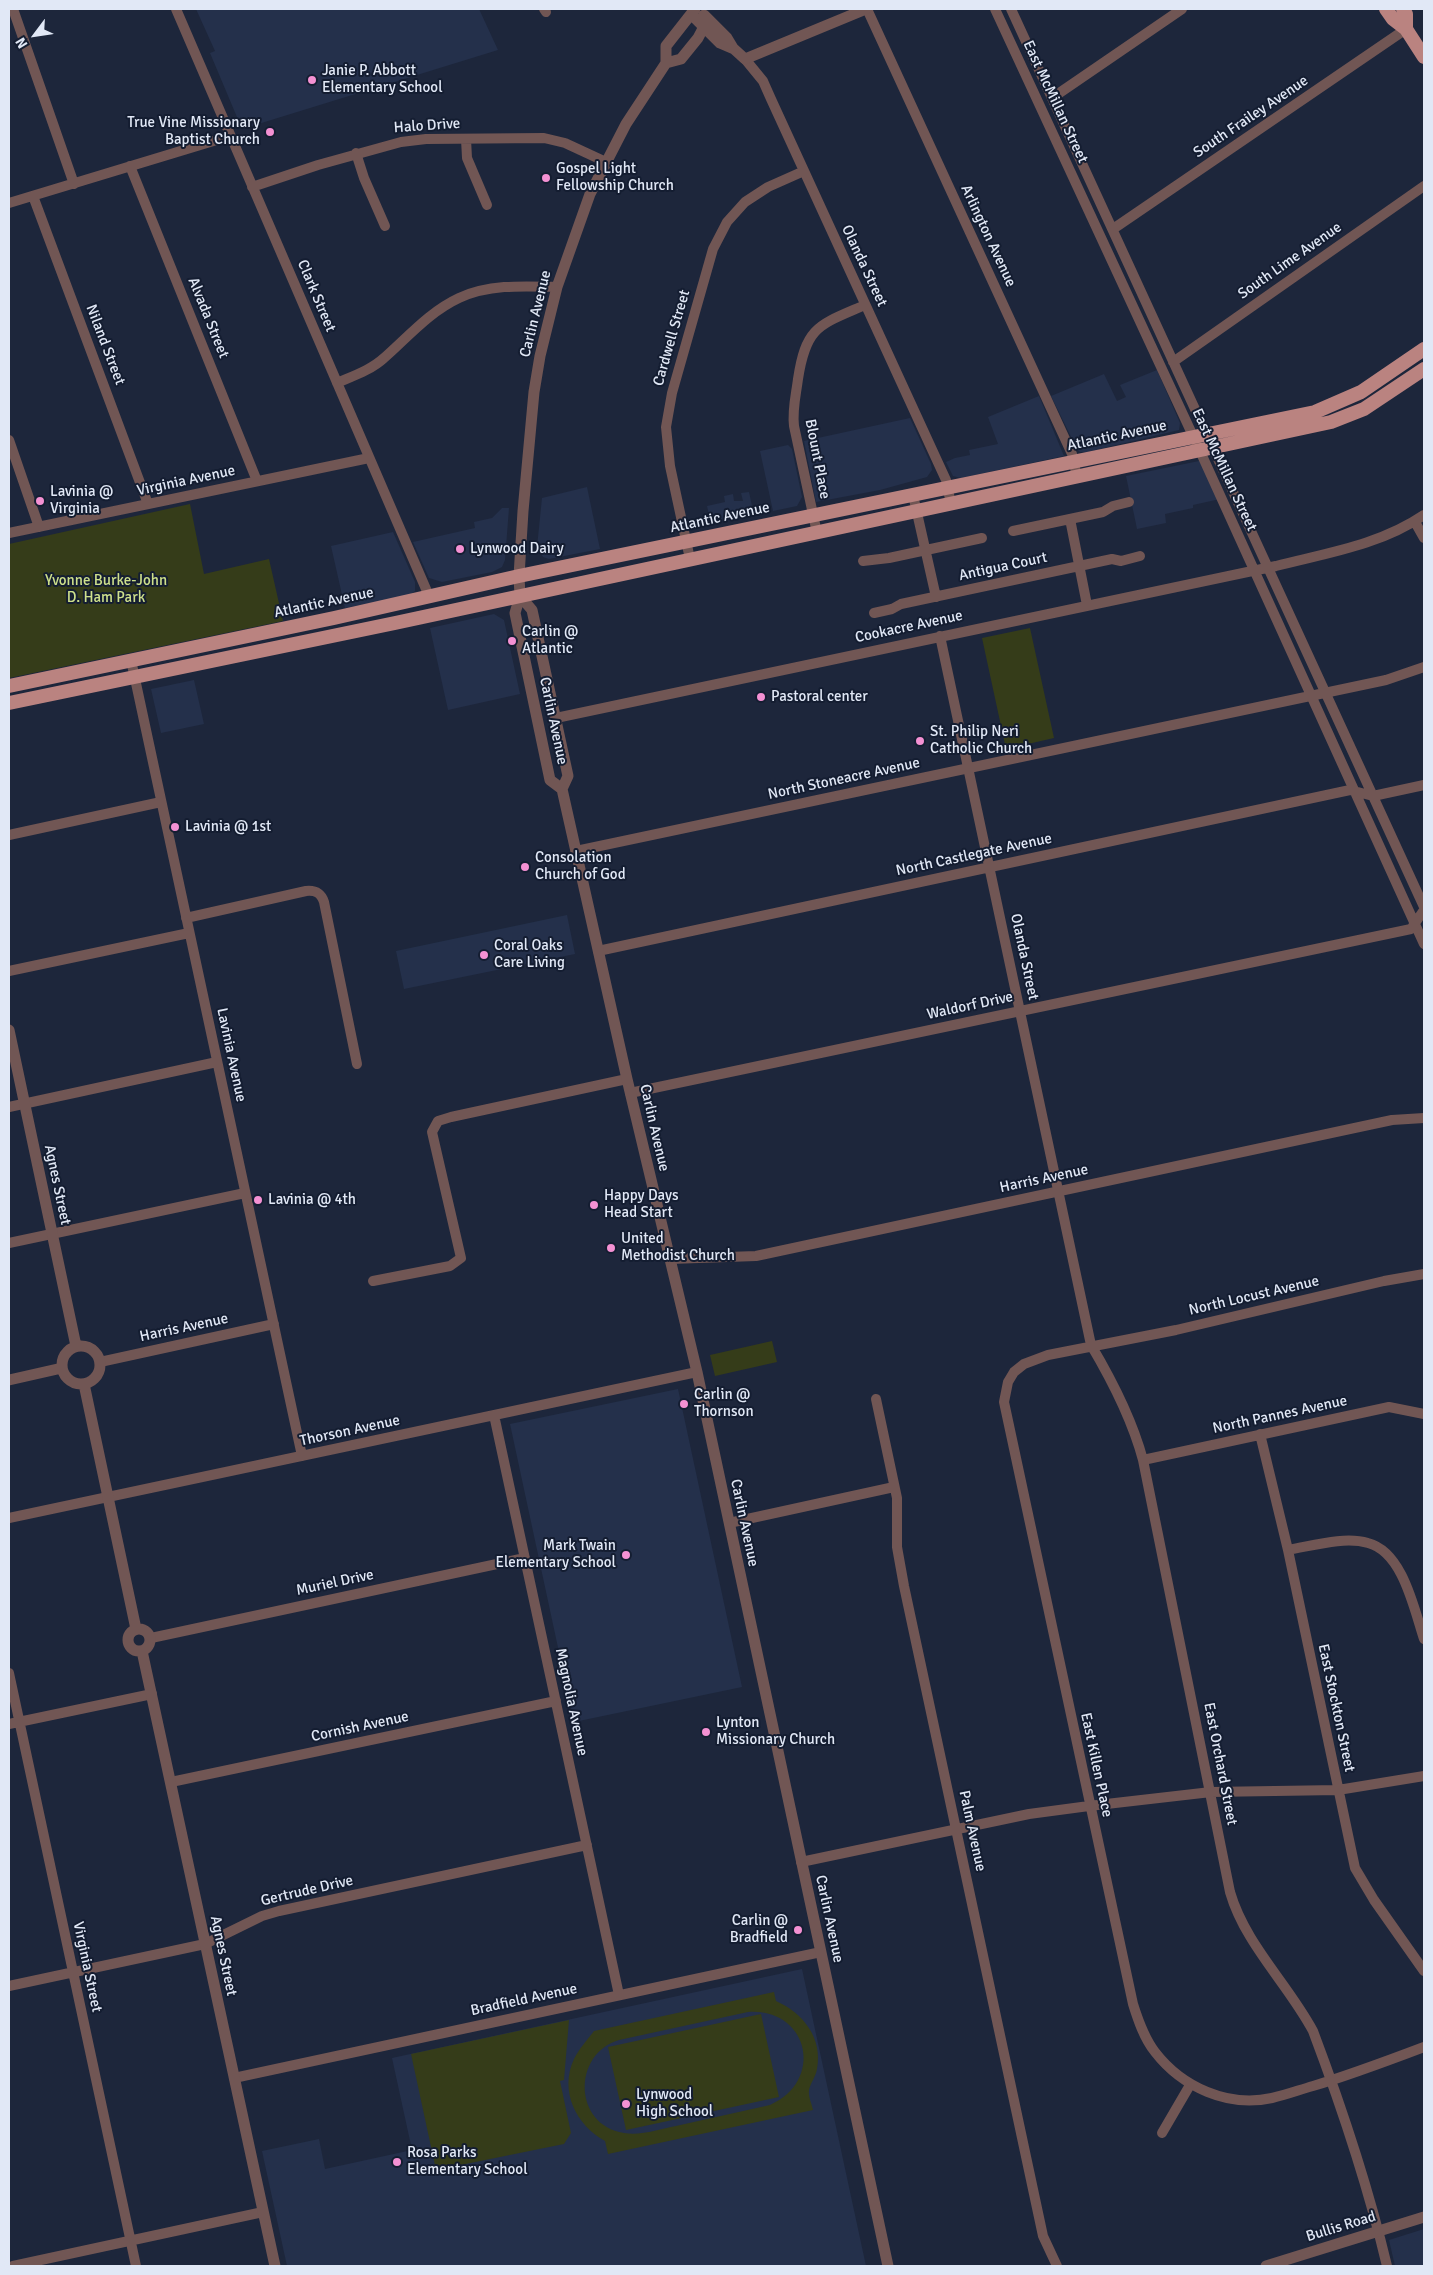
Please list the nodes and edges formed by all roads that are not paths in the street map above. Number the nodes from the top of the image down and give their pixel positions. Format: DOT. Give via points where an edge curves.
graph roads {
  1 [pos="13,9"];
  2 [pos="176,9"];
  3 [pos="866,9"];
  4 [pos="995,9"];
  5 [pos="1011,9"];
  6 [pos="1182,9"];
  7 [pos="1386,9"];
  8 [pos="1403,9"];
  9 [pos="693,10"];
  10 [pos="706,22"];
  11 [pos="1406,29"];
  12 [pos="1424,57"];
  13 [pos="745,59"];
  14 [pos="666,63"];
  15 [pos="1052,98"];
  16 [pos="230,136"];
  17 [pos="466,139"];
  18 [pos="356,154"];
  19 [pos="606,162"];
  20 [pos="130,166"];
  21 [pos="804,171"];
  22 [pos="74,184"];
  23 [pos="1424,186"];
  24 [pos="252,187"];
  25 [pos="33,196"];
  26 [pos="9,204"];
  27 [pos="487,205"];
  28 [pos="385,226"];
  29 [pos="1113,230"];
  30 [pos="557,287"];
  31 [pos="865,304"];
  32 [pos="1424,349"];
  33 [pos="1173,362"];
  34 [pos="1424,369"];
  35 [pos="337,383"];
  36 [pos="1206,434"];
  37 [pos="1192,437"];
  38 [pos="9,440"];
  39 [pos="1206,449"];
  40 [pos="369,458"];
  41 [pos="1073,462"];
  42 [pos="1077,477"];
  43 [pos="257,481"];
  44 [pos="948,488"];
  45 [pos="913,495"];
  46 [pos="1129,502"];
  47 [pos="148,504"];
  48 [pos="951,504"];
  49 [pos="917,511"];
  50 [pos="813,515"];
  51 [pos="1424,515"];
  52 [pos="1070,519"];
  53 [pos="1415,522"];
  54 [pos="39,527"];
  55 [pos="1013,531"];
  56 [pos="9,533"];
  57 [pos="817,533"];
  58 [pos="982,538"];
  59 [pos="1424,538"];
  60 [pos="686,542"];
  61 [pos="926,550"];
  62 [pos="1140,556"];
  63 [pos="690,559"];
  64 [pos="862,561"];
  65 [pos="1079,566"];
  66 [pos="1268,567"];
  67 [pos="1254,570"];
  68 [pos="519,576"];
  69 [pos="428,596"];
  70 [pos="520,596"];
  71 [pos="936,597"];
  72 [pos="1087,605"];
  73 [pos="874,613"];
  74 [pos="940,636"];
  75 [pos="131,660"];
  76 [pos="1424,667"];
  77 [pos="135,678"];
  78 [pos="9,686"];
  79 [pos="1325,692"];
  80 [pos="1312,695"];
  81 [pos="9,703"];
  82 [pos="556,718"];
  83 [pos="968,768"];
  84 [pos="1424,785"];
  85 [pos="562,789"];
  86 [pos="1356,792"];
  87 [pos="1373,796"];
  88 [pos="161,802"];
  89 [pos="9,835"];
  90 [pos="576,851"];
  91 [pos="989,867"];
  92 [pos="1424,909"];
  93 [pos="186,918"];
  94 [pos="1415,923"];
  95 [pos="189,933"];
  96 [pos="1424,944"];
  97 [pos="598,951"];
  98 [pos="9,971"];
  99 [pos="1020,1011"];
  100 [pos="9,1030"];
  101 [pos="217,1062"];
  102 [pos="357,1064"];
  103 [pos="627,1079"];
  104 [pos="630,1093"];
  105 [pos="24,1103"];
  106 [pos="9,1107"];
  107 [pos="1424,1118"];
  108 [pos="1059,1191"];
  109 [pos="245,1193"];
  110 [pos="52,1234"];
  111 [pos="9,1243"];
  112 [pos="670,1259"];
  113 [pos="1424,1274"];
  114 [pos="373,1282"];
  115 [pos="1079,1285"];
  116 [pos="274,1324"];
  117 [pos="76,1346"];
  118 [pos="1091,1346"];
  119 [pos="100,1362"];
  120 [pos="62,1368"];
  121 [pos="696,1372"];
  122 [pos="9,1380"];
  123 [pos="84,1384"];
  124 [pos="876,1399"];
  125 [pos="1424,1414"];
  126 [pos="494,1415"];
  127 [pos="1260,1434"];
  128 [pos="302,1456"];
  129 [pos="1143,1460"];
  130 [pos="894,1487"];
  131 [pos="108,1497"];
  132 [pos="9,1518"];
  133 [pos="729,1523"];
  134 [pos="1288,1550"];
  135 [pos="525,1558"];
  136 [pos="136,1629"];
  137 [pos="151,1638"];
  138 [pos="1424,1639"];
  139 [pos="142,1652"];
  140 [pos="9,1673"];
  141 [pos="152,1694"];
  142 [pos="556,1701"];
  143 [pos="14,1723"];
  144 [pos="1424,1776"];
  145 [pos="170,1782"];
  146 [pos="1338,1790"];
  147 [pos="1211,1792"];
  148 [pos="1090,1806"];
  149 [pos="956,1830"];
  150 [pos="587,1846"];
  151 [pos="801,1862"];
  152 [pos="205,1944"];
  153 [pos="821,1952"];
  154 [pos="1424,1971"];
  155 [pos="73,1972"];
  156 [pos="9,1986"];
  157 [pos="619,1995"];
  158 [pos="1424,2047"];
  159 [pos="234,2078"];
  160 [pos="1332,2081"];
  161 [pos="1190,2084"];
  162 [pos="1162,2133"];
  163 [pos="263,2212"];
  164 [pos="1424,2217"];
  165 [pos="1378,2231"];
  166 [pos="130,2241"];
  167 [pos="13,2266"];
  168 [pos="136,2266"];
  169 [pos="275,2266"];
  170 [pos="888,2266"];
  171 [pos="1057,2266"];
  172 [pos="1266,2266"];
  173 [pos="1387,2266"];
  1 -- 22 [label="street"];
  2 -- 16 [label="street, Clark Street"];
  3 -- 13 [label="street"];
  3 -- 41 [label="street, Arlington Avenue"];
  4 -- 37 [label="street, East McMillan Street"];
  5 -- 15 [label="street, East McMillan Street"];
  6 -- 15 [label="street"];
  7 -- 11 [label="main road" via="1393,20"];
  8 -- 11 [label="main road"];
  9 -- 10 [label="street, Olanda Street"];
  9 -- 14 [label="street, Carlin Avenue" via="666,46"];
  10 -- 13 [label="street, Olanda Street" via="720,43"];
  10 -- 14 [label="street, Carlin Avenue" via="681,59"];
  11 -- 12 [label="main road"];
  11 -- 29 [label="street, South Frailey Avenue"];
  13 -- 21 [label="street, Olanda Street" via="763,81"];
  14 -- 19 [label="street, Carlin Avenue"];
  15 -- 29 [label="street, East McMillan Street"];
  16 -- 20 [label="street"];
  16 -- 24 [label="street, Clark Street"];
  17 -- 18 [label="street, Halo Drive" via="402,142"];
  17 -- 19 [label="street, Halo Drive" via="555,140"];
  17 -- 27 [label="street" via="467,158"];
  18 -- 24 [label="street, Halo Drive"];
  18 -- 28 [label="street"];
  19 -- 30 [label="street, Carlin Avenue" via="577,227"];
  20 -- 22 [label="street"];
  20 -- 43 [label="street, Alvada Street"];
  21 -- 31 [label="street, Olanda Street"];
  21 -- 60 [label="street, Cardwell Street" via="744,202 727,222 713,249 667,421 670,466"];
  22 -- 25 [label="street"];
  23 -- 33 [label="street, South Lime Avenue"];
  24 -- 35 [label="street, Clark Street"];
  25 -- 26 [label="street"];
  25 -- 47 [label="street, Niland Street"];
  29 -- 33 [label="street, East McMillan Street"];
  30 -- 35 [label="street" via="500,288 459,298 429,317 377,364"];
  30 -- 68 [label="street, Carlin Avenue" via="532,405"];
  31 -- 44 [label="street, Olanda Street"];
  31 -- 50 [label="street, Blount Place" via="822,326 804,350 793,419"];
  32 -- 36 [label="main road, Atlantic Avenue" via="1336,405"];
  33 -- 36 [label="street, East McMillan Street"];
  34 -- 39 [label="main road" via="1364,408 1340,419"];
  35 -- 40 [label="street, Clark Street"];
  36 -- 37 [label="main road, Atlantic Avenue"];
  36 -- 39 [label="street, East McMillan Street"];
  37 -- 39 [label="street, East McMillan Street"];
  37 -- 41 [label="main road, Atlantic Avenue"];
  38 -- 54 [label="street"];
  39 -- 42 [label="main road"];
  39 -- 66 [label="street, East McMillan Street"];
  39 -- 67 [label="street, East McMillan Street"];
  40 -- 43 [label="street, Virginia Avenue"];
  40 -- 69 [label="street, Clark Street"];
  41 -- 42 [label="street, Arlington Avenue"];
  41 -- 44 [label="main road, Atlantic Avenue"];
  42 -- 48 [label="main road"];
  43 -- 47 [label="street, Virginia Avenue"];
  44 -- 45 [label="main road, Atlantic Avenue"];
  44 -- 48 [label="street, Olanda Street"];
  45 -- 49 [label="street"];
  45 -- 50 [label="main road, Atlantic Avenue"];
  46 -- 52 [label="street"];
  47 -- 54 [label="street, Virginia Avenue"];
  48 -- 49 [label="main road"];
  49 -- 57 [label="main road"];
  49 -- 61 [label="street"];
  50 -- 57 [label="street, Blount Place"];
  50 -- 60 [label="main road, Atlantic Avenue"];
  51 -- 53 [label="street, Cookacre Avenue"];
  52 -- 55 [label="street"];
  52 -- 65 [label="street"];
  53 -- 59 [label="street"];
  53 -- 66 [label="street, Cookacre Avenue" via="1374,541"];
  54 -- 56 [label="street, Virginia Avenue"];
  57 -- 63 [label="main road"];
  58 -- 61 [label="street"];
  60 -- 63 [label="street, Cardwell Street"];
  60 -- 68 [label="main road, Atlantic Avenue"];
  61 -- 64 [label="street"];
  61 -- 71 [label="street"];
  62 -- 65 [label="street, Antigua Court"];
  63 -- 70 [label="main road"];
  65 -- 71 [label="street, Antigua Court"];
  65 -- 72 [label="street"];
  66 -- 67 [label="street, Cookacre Avenue"];
  66 -- 79 [label="street, East McMillan Street"];
  67 -- 72 [label="street, Cookacre Avenue"];
  67 -- 80 [label="street, East McMillan Street"];
  68 -- 69 [label="main road, Atlantic Avenue"];
  68 -- 70 [label="street, Carlin Avenue"];
  69 -- 75 [label="main road, Atlantic Avenue"];
  70 -- 77 [label="main road"];
  70 -- 82 [label="street, Carlin Avenue" via="532,610"];
  70 -- 85 [label="street, Carlin Avenue" via="515,614 550,780"];
  71 -- 73 [label="street, Antigua Court"];
  72 -- 74 [label="street, Cookacre Avenue"];
  74 -- 82 [label="street, Cookacre Avenue"];
  74 -- 83 [label="street, Olanda Street"];
  75 -- 77 [label="street, Lavinia Avenue"];
  75 -- 78 [label="main road, Atlantic Avenue"];
  76 -- 79 [label="street, North Stoneacre Avenue" via="1386,680"];
  77 -- 81 [label="main road"];
  77 -- 88 [label="street, Lavinia Avenue"];
  79 -- 80 [label="street, North Stoneacre Avenue"];
  79 -- 87 [label="street, East McMillan Street"];
  80 -- 83 [label="street, North Stoneacre Avenue"];
  80 -- 86 [label="street, East McMillan Street"];
  82 -- 85 [label="street, Carlin Avenue" via="568,776"];
  83 -- 90 [label="street, North Stoneacre Avenue"];
  83 -- 91 [label="street, Olanda Street"];
  84 -- 87 [label="street"];
  85 -- 90 [label="street, Carlin Avenue"];
  86 -- 87 [label="street, North Castlegate Avenue"];
  86 -- 91 [label="street, North Castlegate Avenue" via="1350,790"];
  86 -- 94 [label="street, East McMillan Street"];
  87 -- 92 [label="street, East McMillan Street"];
  88 -- 89 [label="street"];
  88 -- 93 [label="street, Lavinia Avenue"];
  90 -- 97 [label="street, Carlin Avenue"];
  91 -- 97 [label="street, North Castlegate Avenue"];
  91 -- 99 [label="street, Olanda Street"];
  92 -- 94 [label="street"];
  93 -- 95 [label="street, Lavinia Avenue"];
  93 -- 102 [label="street" via="306,891 318,893 324,902"];
  94 -- 96 [label="street, East McMillan Street"];
  94 -- 99 [label="street, Waldorf Drive" via="1411,929"];
  95 -- 98 [label="street"];
  95 -- 101 [label="street, Lavinia Avenue"];
  97 -- 103 [label="street, Carlin Avenue"];
  99 -- 104 [label="street, Waldorf Drive"];
  99 -- 108 [label="street, Olanda Street"];
  100 -- 105 [label="street, Agnes Street"];
  101 -- 105 [label="street"];
  101 -- 109 [label="street, Lavinia Avenue"];
  103 -- 104 [label="street, Carlin Avenue"];
  103 -- 114 [label="street" via="451,1116 434,1124 432,1132 461,1253 459,1261 450,1266"];
  104 -- 112 [label="street, Carlin Avenue"];
  105 -- 106 [label="street"];
  105 -- 110 [label="street, Agnes Street"];
  107 -- 108 [label="street, Harris Avenue" via="1392,1120"];
  108 -- 112 [label="street, Harris Avenue" via="756,1256"];
  108 -- 115 [label="street, Olanda Street"];
  109 -- 110 [label="street"];
  109 -- 116 [label="street, Lavinia Avenue"];
  110 -- 111 [label="street"];
  110 -- 117 [label="street, Agnes Street"];
  112 -- 121 [label="street, Carlin Avenue"];
  113 -- 118 [label="street, North Locust Avenue"];
  115 -- 118 [label="street, East Orchard Street"];
  116 -- 119 [label="street, Harris Avenue"];
  116 -- 128 [label="street, Lavinia Avenue"];
  117 -- 119 [label="street" via="93,1350"];
  117 -- 120 [label="street" via="67,1352"];
  118 -- 129 [label="street, East Orchard Street" via="1125,1410"];
  118 -- 148 [label="street, East Killen Place" via="1024,1364 1008,1382 1004,1402"];
  119 -- 123 [label="street" via="95,1378"];
  120 -- 122 [label="street"];
  120 -- 123 [label="street" via="68,1379"];
  121 -- 126 [label="street, Thorson Avenue"];
  121 -- 133 [label="street, Carlin Avenue"];
  123 -- 131 [label="street"];
  124 -- 130 [label="street, Palm Avenue"];
  125 -- 127 [label="street, North Pannes Avenue" via="1389,1407"];
  126 -- 128 [label="street, Thorson Avenue"];
  126 -- 135 [label="street, Magnolia Avenue"];
  127 -- 129 [label="street, North Pannes Avenue"];
  127 -- 134 [label="street, East Stockton Street"];
  128 -- 131 [label="street, Thorson Avenue"];
  129 -- 147 [label="street, East Orchard Street"];
  130 -- 133 [label="street"];
  130 -- 149 [label="street, Palm Avenue" via="898,1555"];
  131 -- 132 [label="street, Thorson Avenue"];
  131 -- 136 [label="street"];
  133 -- 151 [label="street, Carlin Avenue"];
  134 -- 138 [label="street" via="1346,1542 1369,1543 1388,1555 1404,1580"];
  134 -- 146 [label="street, East Stockton Street"];
  135 -- 137 [label="street, Muriel Drive"];
  135 -- 142 [label="street, Magnolia Avenue"];
  136 -- 137 [label="street" via="145,1631"];
  136 -- 139 [label="street" via="129,1636 128,1643 133,1650"];
  137 -- 139 [label="street" via="150,1645"];
  139 -- 141 [label="street, Agnes Street"];
  140 -- 143 [label="street, Virginia Street"];
  141 -- 143 [label="street"];
  141 -- 145 [label="street, Agnes Street"];
  142 -- 145 [label="street, Cornish Avenue"];
  142 -- 150 [label="street, Magnolia Avenue"];
  143 -- 155 [label="street, Virginia Street"];
  144 -- 146 [label="street"];
  145 -- 152 [label="street, Agnes Street"];
  146 -- 147 [label="street"];
  146 -- 154 [label="street, East Stockton Street" via="1355,1868"];
  147 -- 148 [label="street"];
  147 -- 160 [label="street, East Orchard Street" via="1236,1911 1304,2013"];
  148 -- 149 [label="street" via="1029,1814"];
  148 -- 161 [label="street, East Killen Place" via="1133,2004 1154,2051"];
  149 -- 151 [label="street"];
  149 -- 171 [label="street, Palm Avenue" via="1043,2236"];
  150 -- 152 [label="street, Gertrude Drive" via="279,1911"];
  150 -- 157 [label="street, Magnolia Avenue"];
  151 -- 153 [label="street, Carlin Avenue"];
  152 -- 155 [label="street, Gertrude Drive"];
  152 -- 159 [label="street, Agnes Street"];
  153 -- 157 [label="street, Bradfield Avenue"];
  153 -- 170 [label="street, Carlin Avenue"];
  155 -- 156 [label="street, Gertrude Drive"];
  155 -- 166 [label="street, Virginia Street"];
  157 -- 159 [label="street, Bradfield Avenue"];
  158 -- 160 [label="street, East Killen Place"];
  159 -- 163 [label="street, Agnes Street"];
  160 -- 161 [label="street, East Killen Place" via="1256,2100 1221,2098"];
  160 -- 165 [label="street, East Orchard Street"];
  161 -- 162 [label="street"];
  163 -- 166 [label="street"];
  163 -- 169 [label="street, Agnes Street"];
  164 -- 165 [label="street, Bullis Road"];
  165 -- 172 [label="street, Bullis Road"];
  165 -- 173 [label="street, East Orchard Street"];
  166 -- 167 [label="street"];
  166 -- 168 [label="street, Virginia Street"];
}
